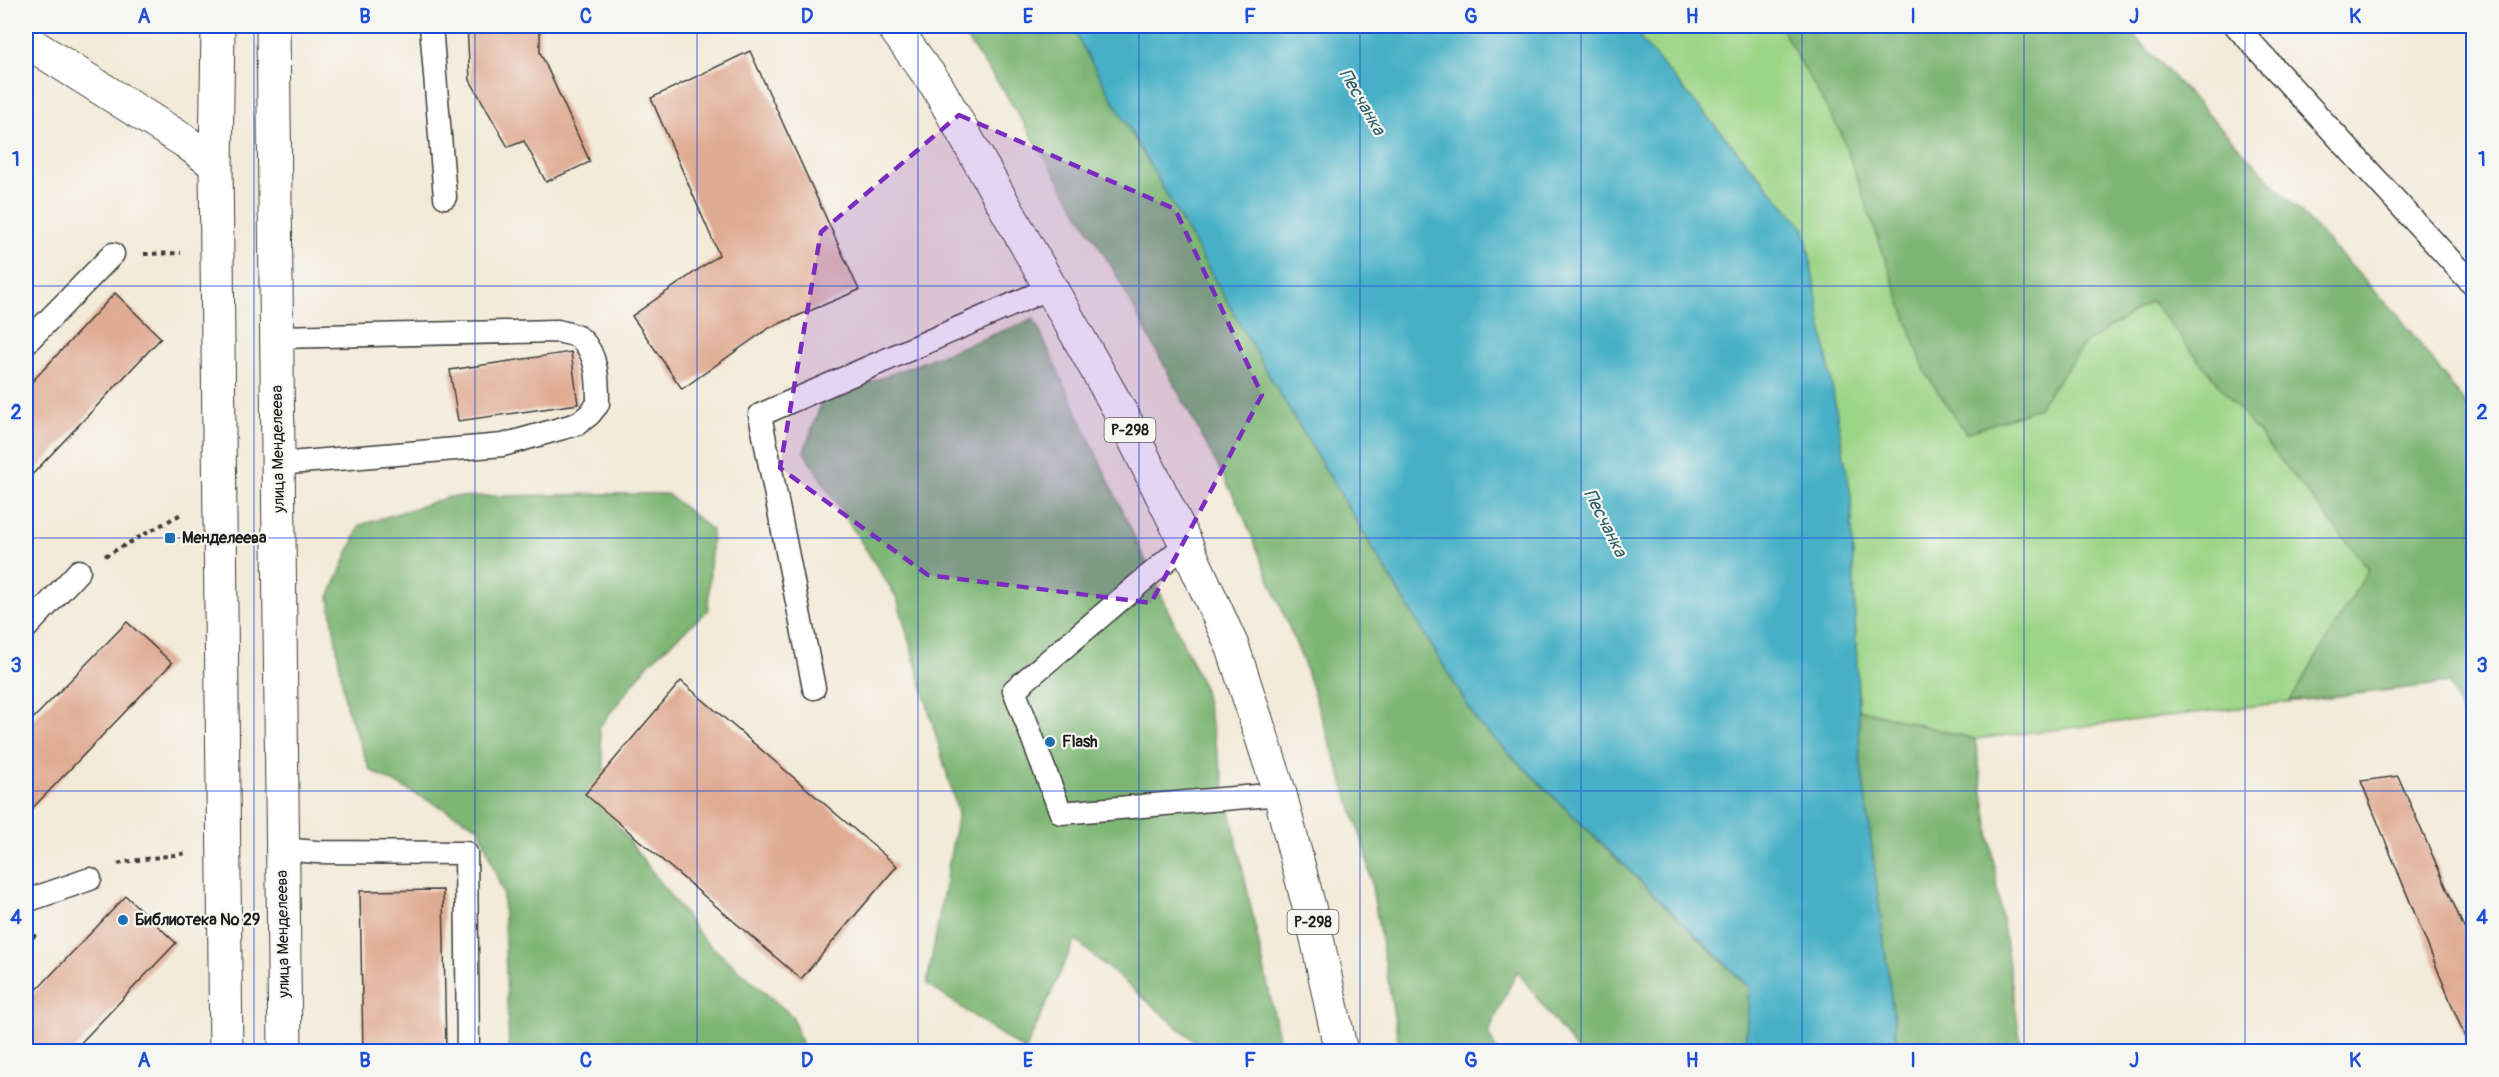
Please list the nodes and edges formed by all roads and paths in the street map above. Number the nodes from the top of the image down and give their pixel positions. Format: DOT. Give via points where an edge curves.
graph roads {
  1 [pos="218,26"];
  2 [pos="273,26"];
  3 [pos="431,26"];
  4 [pos="893,26"];
  5 [pos="2236,26"];
  6 [pos="26,41"];
  7 [pos="216,165"];
  8 [pos="445,197"];
  9 [pos="189,253"];
  10 [pos="113,254"];
  11 [pos="2474,286"];
  12 [pos="1050,288"];
  13 [pos="276,337"];
  14 [pos="26,343"];
  15 [pos="278,464"];
  16 [pos="183,513"];
  17 [pos="1186,544"];
  18 [pos="79,571"];
  19 [pos="26,628"];
  20 [pos="814,688"];
  21 [pos="1280,794"];
  22 [pos="282,849"];
  23 [pos="90,879"];
  24 [pos="26,901"];
  25 [pos="226,1052"];
  26 [pos="285,1052"];
  27 [pos="468,1052"];
  28 [pos="1341,1052"];
  1 -- 7 [label="main road"];
  2 -- 13 [label="main road, улица Менделеева"];
  3 -- 8 [label="lane"];
  4 -- 12 [label="main road, Р-298" via="937,86"];
  5 -- 11 [label="lane"];
  6 -- 7 [label="main road"];
  7 -- 25 [label="main road"];
  9 -- 10 [label="path"];
  10 -- 14 [label="lane"];
  12 -- 17 [label="main road, Р-298" via="1125,420"];
  12 -- 20 [label="lane" via="760,415"];
  13 -- 15 [label="main road, улица Менделеева"];
  13 -- 15 [label="lane" via="558,330 580,337 598,374 598,404 577,424 503,445"];
  15 -- 22 [label="main road, улица Менделеева"];
  16 -- 18 [label="path"];
  17 -- 21 [label="main road, Р-298" via="1233,648"];
  17 -- 21 [label="lane" via="1014,690 1018,701 1061,813"];
  18 -- 19 [label="lane"];
  21 -- 28 [label="main road, Р-298"];
  22 -- 26 [label="main road, улица Менделеева"];
  22 -- 27 [label="lane" via="466,853"];
  23 -- 24 [label="lane"];
}
